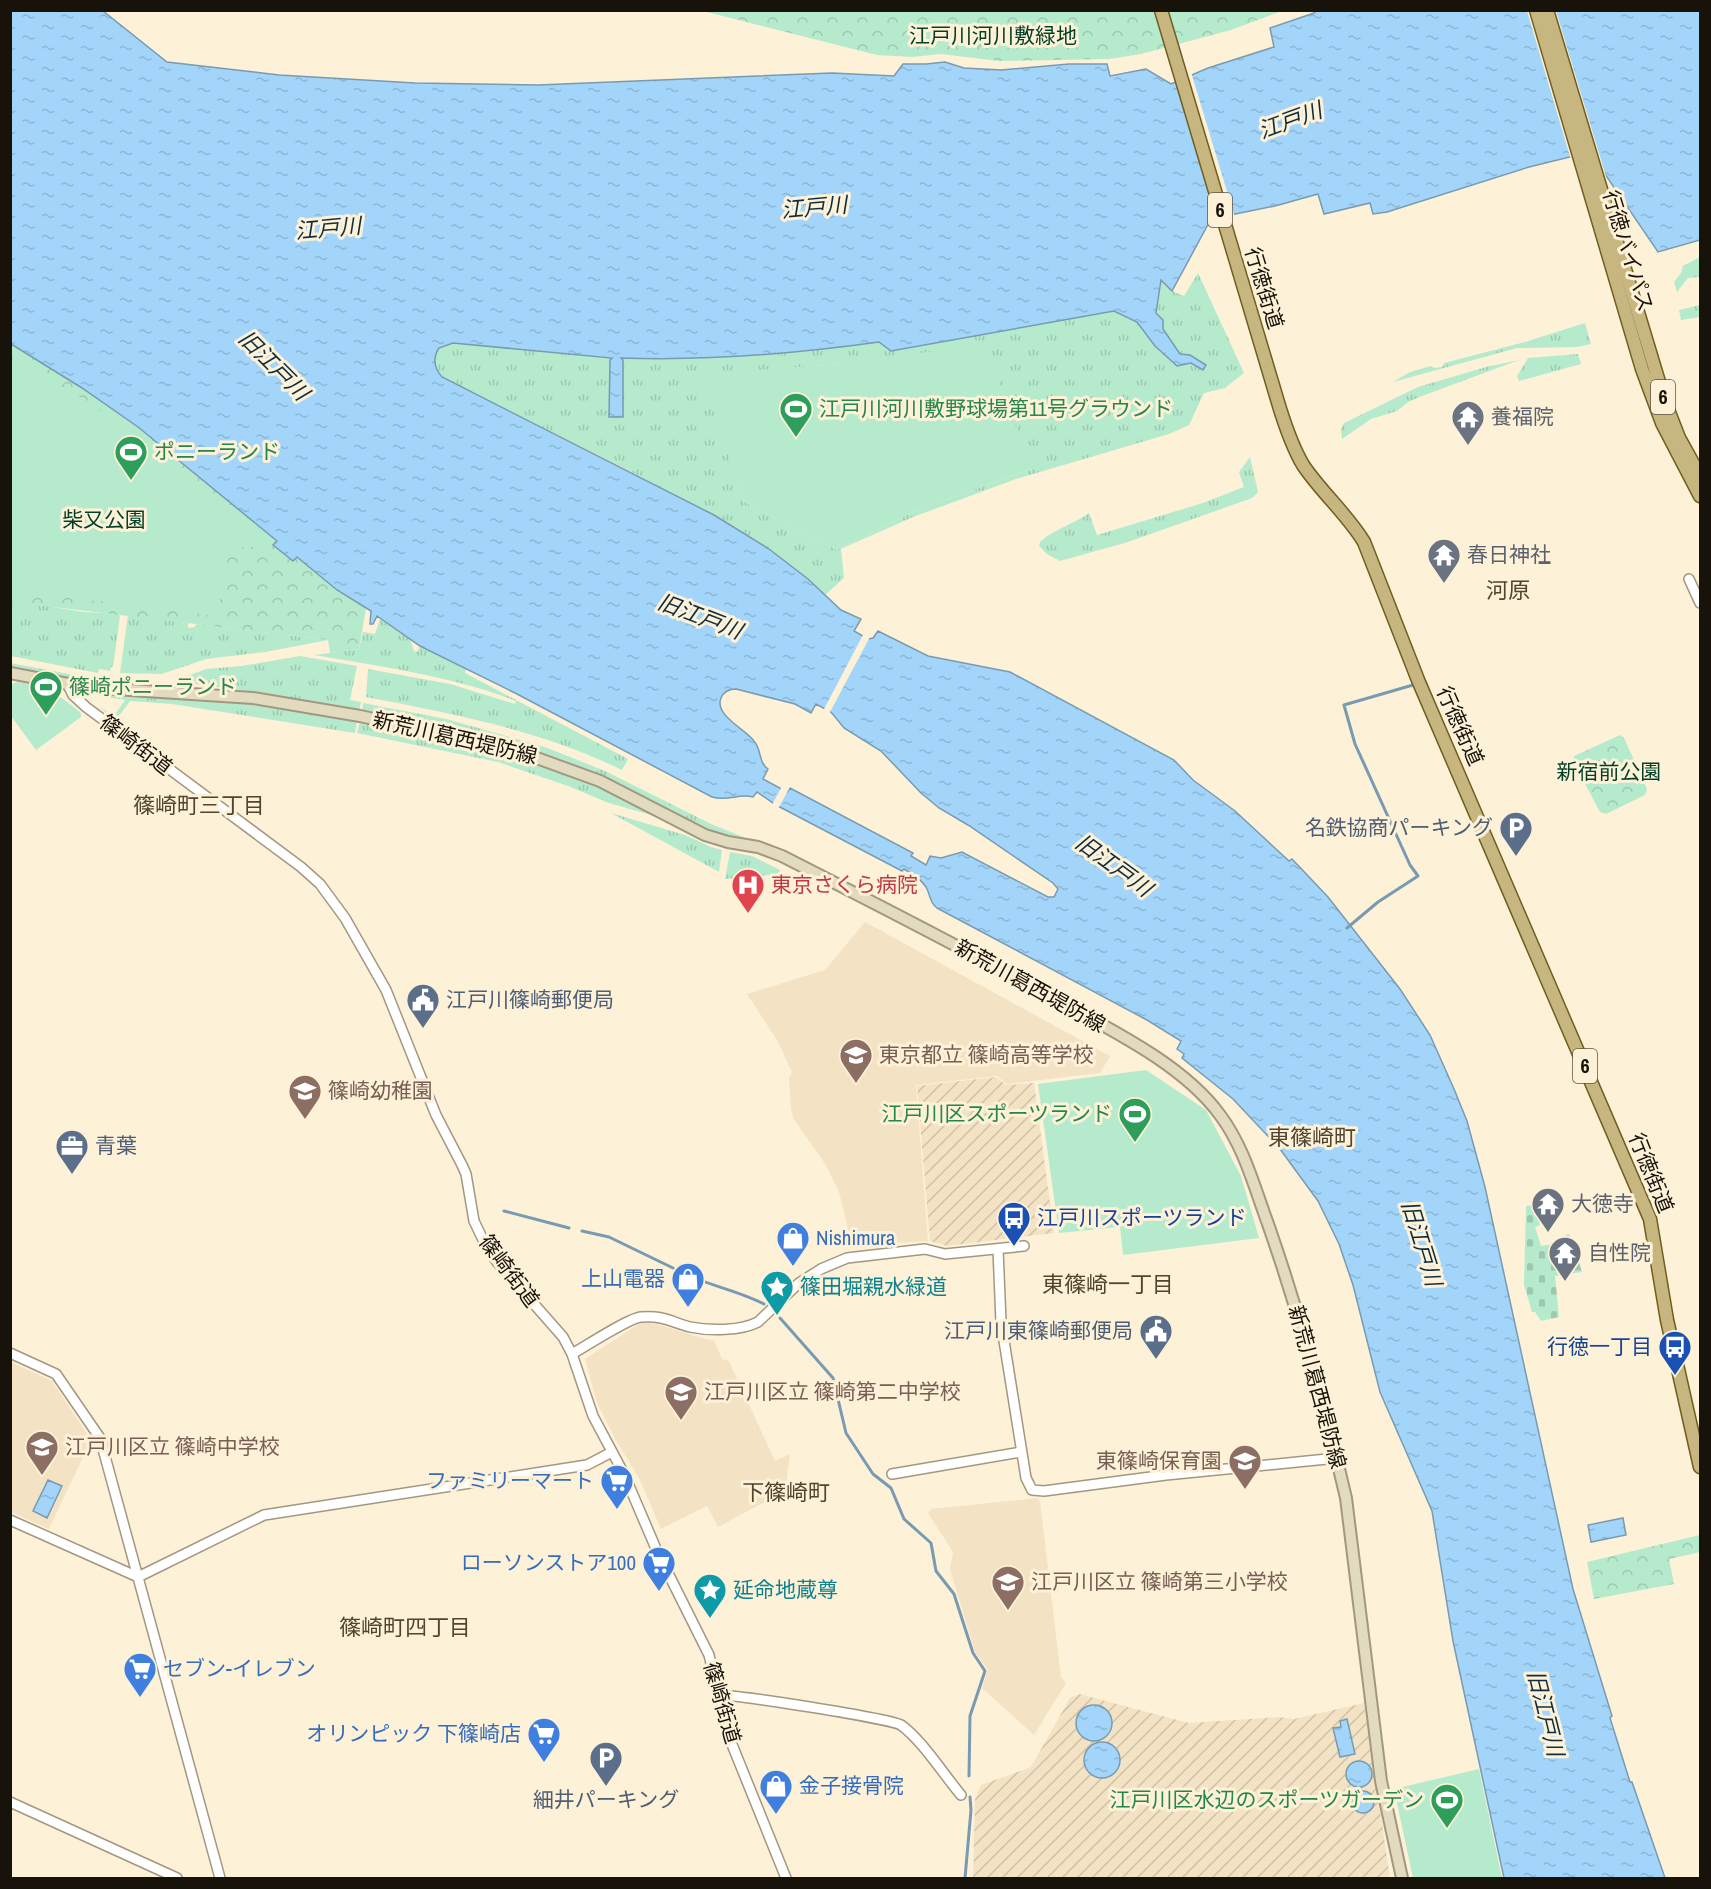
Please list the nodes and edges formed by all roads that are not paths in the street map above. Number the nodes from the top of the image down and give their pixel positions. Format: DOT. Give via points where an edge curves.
graph roads {
  1 [pos="1161,10"];
  2 [pos="1536,10"];
  3 [pos="1547,10"];
  4 [pos="1701,477"];
  5 [pos="1701,496"];
  6 [pos="1689,579"];
  7 [pos="1701,603"];
  8 [pos="10,673"];
  9 [pos="68,685"];
  10 [pos="1024,1246"];
  11 [pos="998,1249"];
  12 [pos="10,1353"];
  13 [pos="572,1354"];
  14 [pos="612,1452"];
  15 [pos="1022,1452"];
  16 [pos="1337,1458"];
  17 [pos="1701,1467"];
  18 [pos="892,1474"];
  19 [pos="10,1520"];
  20 [pos="138,1576"];
  21 [pos="719,1696"];
  22 [pos="961,1795"];
  23 [pos="10,1802"];
  24 [pos="177,1878"];
  25 [pos="220,1878"];
  26 [pos="786,1878"];
  27 [pos="1402,1878"];
  1 -- 17 [label="main road, 行徳街道 / 6" via="1294,446 1303,465 1364,542 1424,693 1650,1219 1667,1320"];
  2 -- 5 [label="main road, 行徳バイパス / 6" via="1642,369 1670,442"];
  3 -- 4 [label="main road, 行徳バイパス / 6" via="1665,402"];
  6 -- 7 [label="street"];
  8 -- 9 [label="main road"];
  9 -- 13 [label="street, 篠崎街道" via="80,702 302,867 326,892 386,990 436,1115 466,1174 474,1221 482,1239 496,1262 563,1337"];
  9 -- 16 [label="main road, 新荒川葛西堤防線" via="253,698 471,739 545,759 616,789 705,835 782,856 1122,1036 1199,1091 1220,1114 1241,1150 1292,1293"];
  10 -- 11 [label="street"];
  11 -- 13 [label="street" via="945,1254 925,1249 847,1258 799,1283 752,1326 737,1330 692,1327 663,1317 638,1317"];
  11 -- 15 [label="street" via="1001,1322"];
  12 -- 20 [label="street" via="56,1374 97,1432"];
  13 -- 14 [label="street, 篠崎街道" via="592,1416"];
  14 -- 20 [label="street" via="587,1465 264,1515"];
  14 -- 21 [label="street, 篠崎街道" via="709,1655"];
  15 -- 16 [label="street" via="1027,1484 1037,1492 1160,1475"];
  15 -- 18 [label="street"];
  16 -- 27 [label="main road, 新荒川葛西堤防線" via="1346,1498 1382,1781"];
  19 -- 20 [label="street"];
  20 -- 25 [label="street"];
  21 -- 22 [label="street" via="897,1723 916,1739"];
  21 -- 26 [label="street, 篠崎街道" via="731,1742"];
  23 -- 24 [label="street"];
}
